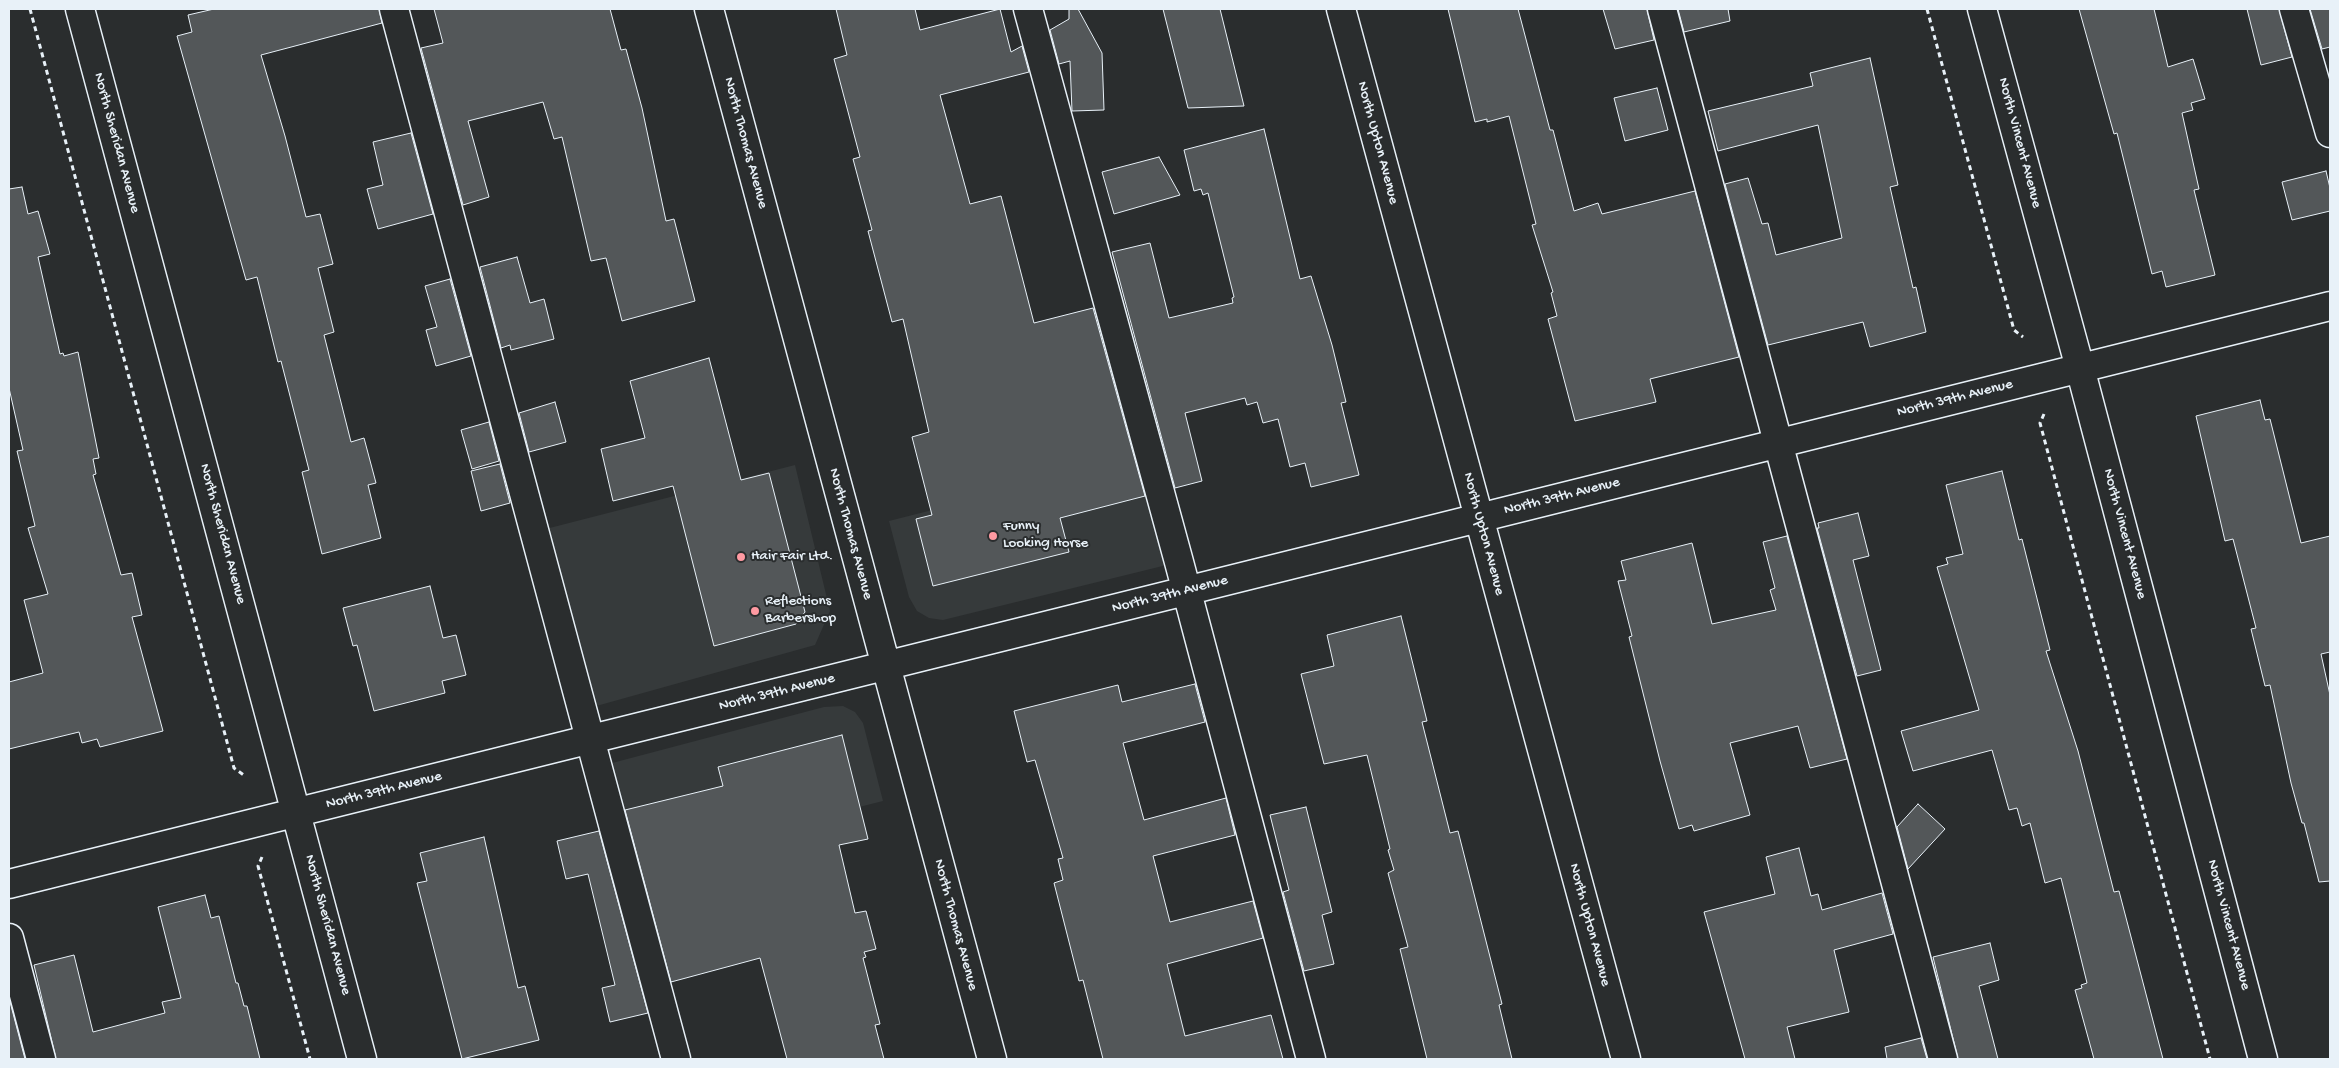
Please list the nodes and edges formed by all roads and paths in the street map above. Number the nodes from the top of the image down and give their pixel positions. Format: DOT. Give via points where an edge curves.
graph roads {
  1 [pos="30,9"];
  2 [pos="80,9"];
  3 [pos="394,9"];
  4 [pos="709,9"];
  5 [pos="1028,9"];
  6 [pos="1341,9"];
  7 [pos="1662,9"];
  8 [pos="1927,9"];
  9 [pos="1982,9"];
  10 [pos="2294,9"];
  11 [pos="2330,134"];
  12 [pos="2330,306"];
  13 [pos="2023,337"];
  14 [pos="2080,368"];
  15 [pos="2044,413"];
  16 [pos="1779,443"];
  17 [pos="1478,518"];
  18 [pos="1185,591"];
  19 [pos="885,666"];
  20 [pos="590,740"];
  21 [pos="245,776"];
  22 [pos="297,813"];
  23 [pos="265,851"];
  24 [pos="9,884"];
  25 [pos="9,938"];
  26 [pos="41,1059"];
  27 [pos="310,1059"];
  28 [pos="362,1059"];
  29 [pos="676,1059"];
  30 [pos="992,1059"];
  31 [pos="1311,1059"];
  32 [pos="1626,1059"];
  33 [pos="1943,1059"];
  34 [pos="2210,1059"];
  35 [pos="2263,1059"];
  1 -- 21 [label="path" via="234,768"];
  2 -- 22 [label="street, North Sheridan Avenue"];
  3 -- 20 [label="street"];
  4 -- 19 [label="street, North Thomas Avenue"];
  5 -- 18 [label="street"];
  6 -- 17 [label="street, North Upton Avenue"];
  7 -- 16 [label="street"];
  8 -- 13 [label="path" via="2014,330"];
  9 -- 14 [label="street, North Vincent Avenue"];
  10 -- 11 [label="street"];
  12 -- 14 [label="street, North 39th Avenue"];
  14 -- 16 [label="street, North 39th Avenue"];
  14 -- 35 [label="street, North Vincent Avenue"];
  15 -- 34 [label="path" via="2040,422"];
  16 -- 17 [label="street, North 39th Avenue"];
  16 -- 33 [label="street"];
  17 -- 18 [label="street, North 39th Avenue"];
  17 -- 32 [label="street, North Upton Avenue"];
  18 -- 19 [label="street, North 39th Avenue"];
  18 -- 31 [label="street"];
  19 -- 20 [label="street, North 39th Avenue"];
  19 -- 30 [label="street, North Thomas Avenue"];
  20 -- 22 [label="street, North 39th Avenue"];
  20 -- 29 [label="street"];
  22 -- 24 [label="street, North 39th Avenue"];
  22 -- 28 [label="street, North Sheridan Avenue"];
  23 -- 27 [label="path" via="258,866"];
  25 -- 26 [label="street"];
}
